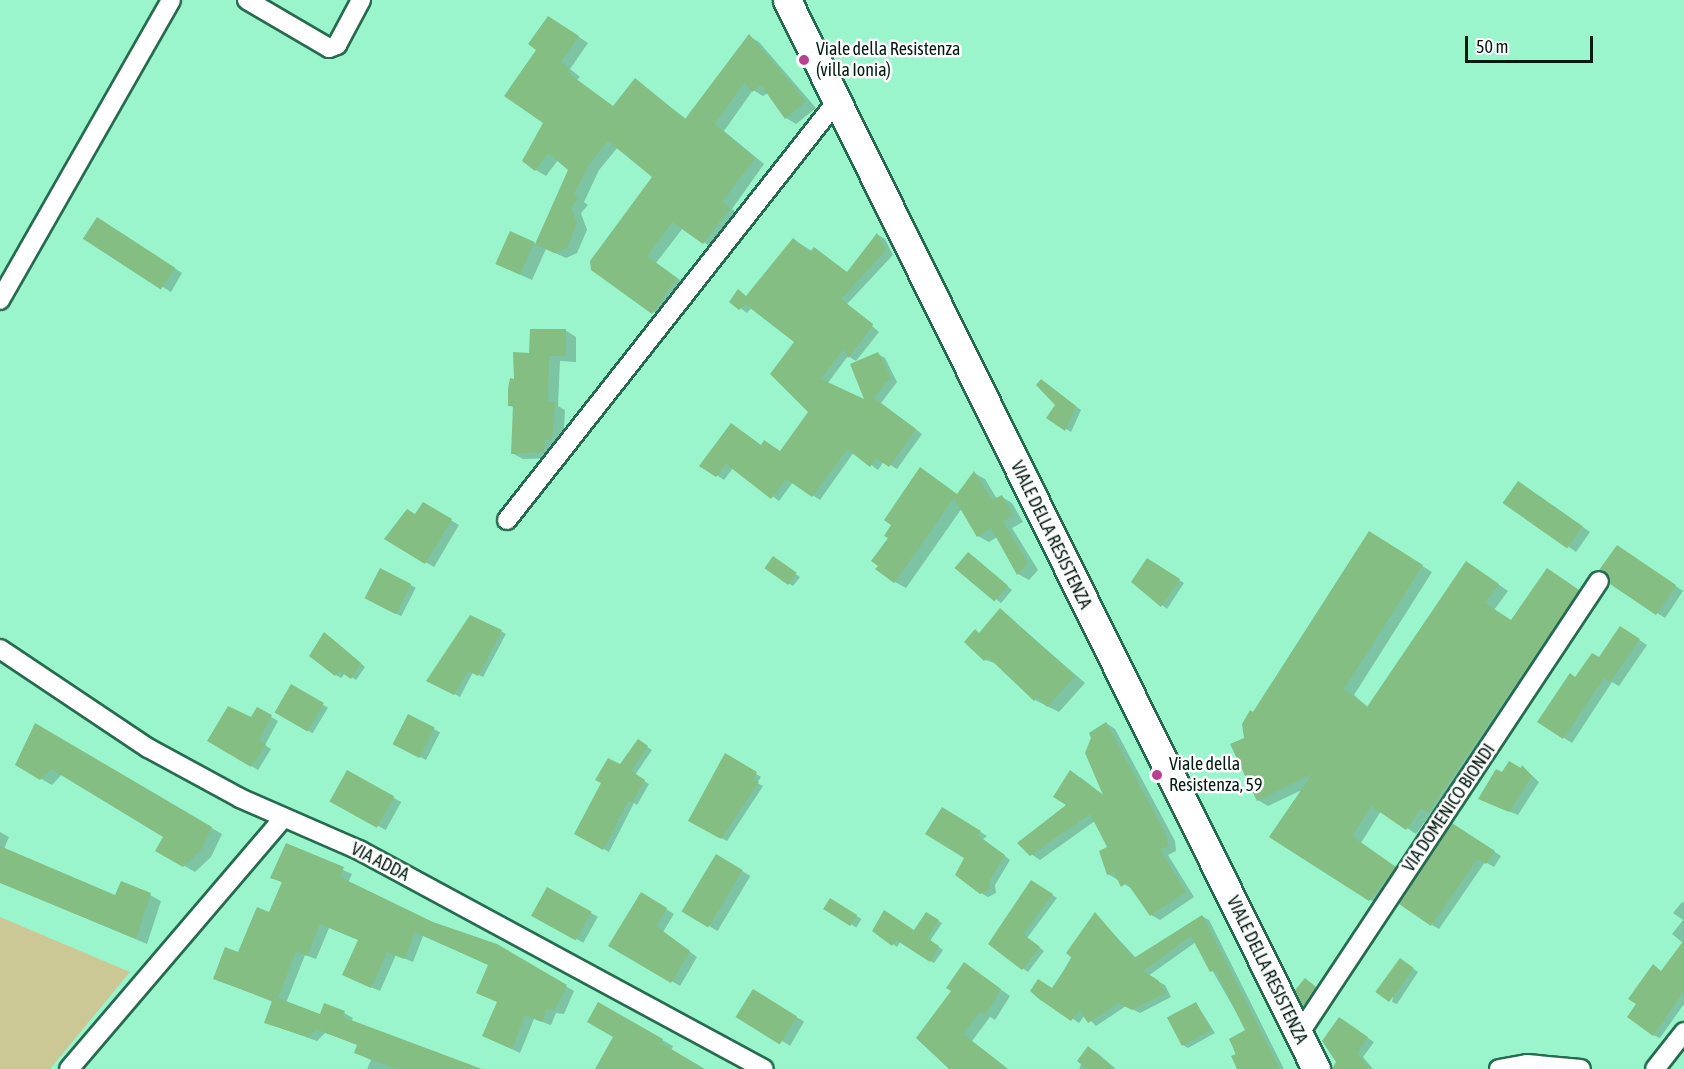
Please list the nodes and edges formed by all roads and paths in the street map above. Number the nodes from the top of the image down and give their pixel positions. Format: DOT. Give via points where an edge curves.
graph roads {
  1 [pos="171,0"];
  2 [pos="248,0"];
  3 [pos="361,0"];
  4 [pos="788,0"];
  5 [pos="837,102"];
  6 [pos="0,300"];
  7 [pos="507,520"];
  8 [pos="1599,582"];
  9 [pos="3,659"];
  10 [pos="283,818"];
  11 [pos="1684,1032"];
  12 [pos="1299,1034"];
  13 [pos="69,1069"];
  14 [pos="764,1069"];
  15 [pos="1316,1069"];
  16 [pos="1499,1069"];
  17 [pos="1581,1069"];
  18 [pos="1655,1069"];
  1 -- 6 [label="street"];
  2 -- 3 [label="street" via="329,48 337,45"];
  4 -- 5 [label="main road, VIALE DELLA RESISTENZA"];
  5 -- 7 [label="street"];
  5 -- 12 [label="main road, VIALE DELLA RESISTENZA"];
  8 -- 12 [label="street, VIA DOMENICO BIONDI"];
  9 -- 10 [label="street, VIA ADDA" via="148,748"];
  10 -- 13 [label="street"];
  10 -- 14 [label="street, VIA ADDA" via="359,850"];
  11 -- 18 [label="street"];
  12 -- 15 [label="main road, VIALE DELLA RESISTENZA"];
  16 -- 17 [label="street" via="1527,1064"];
}
